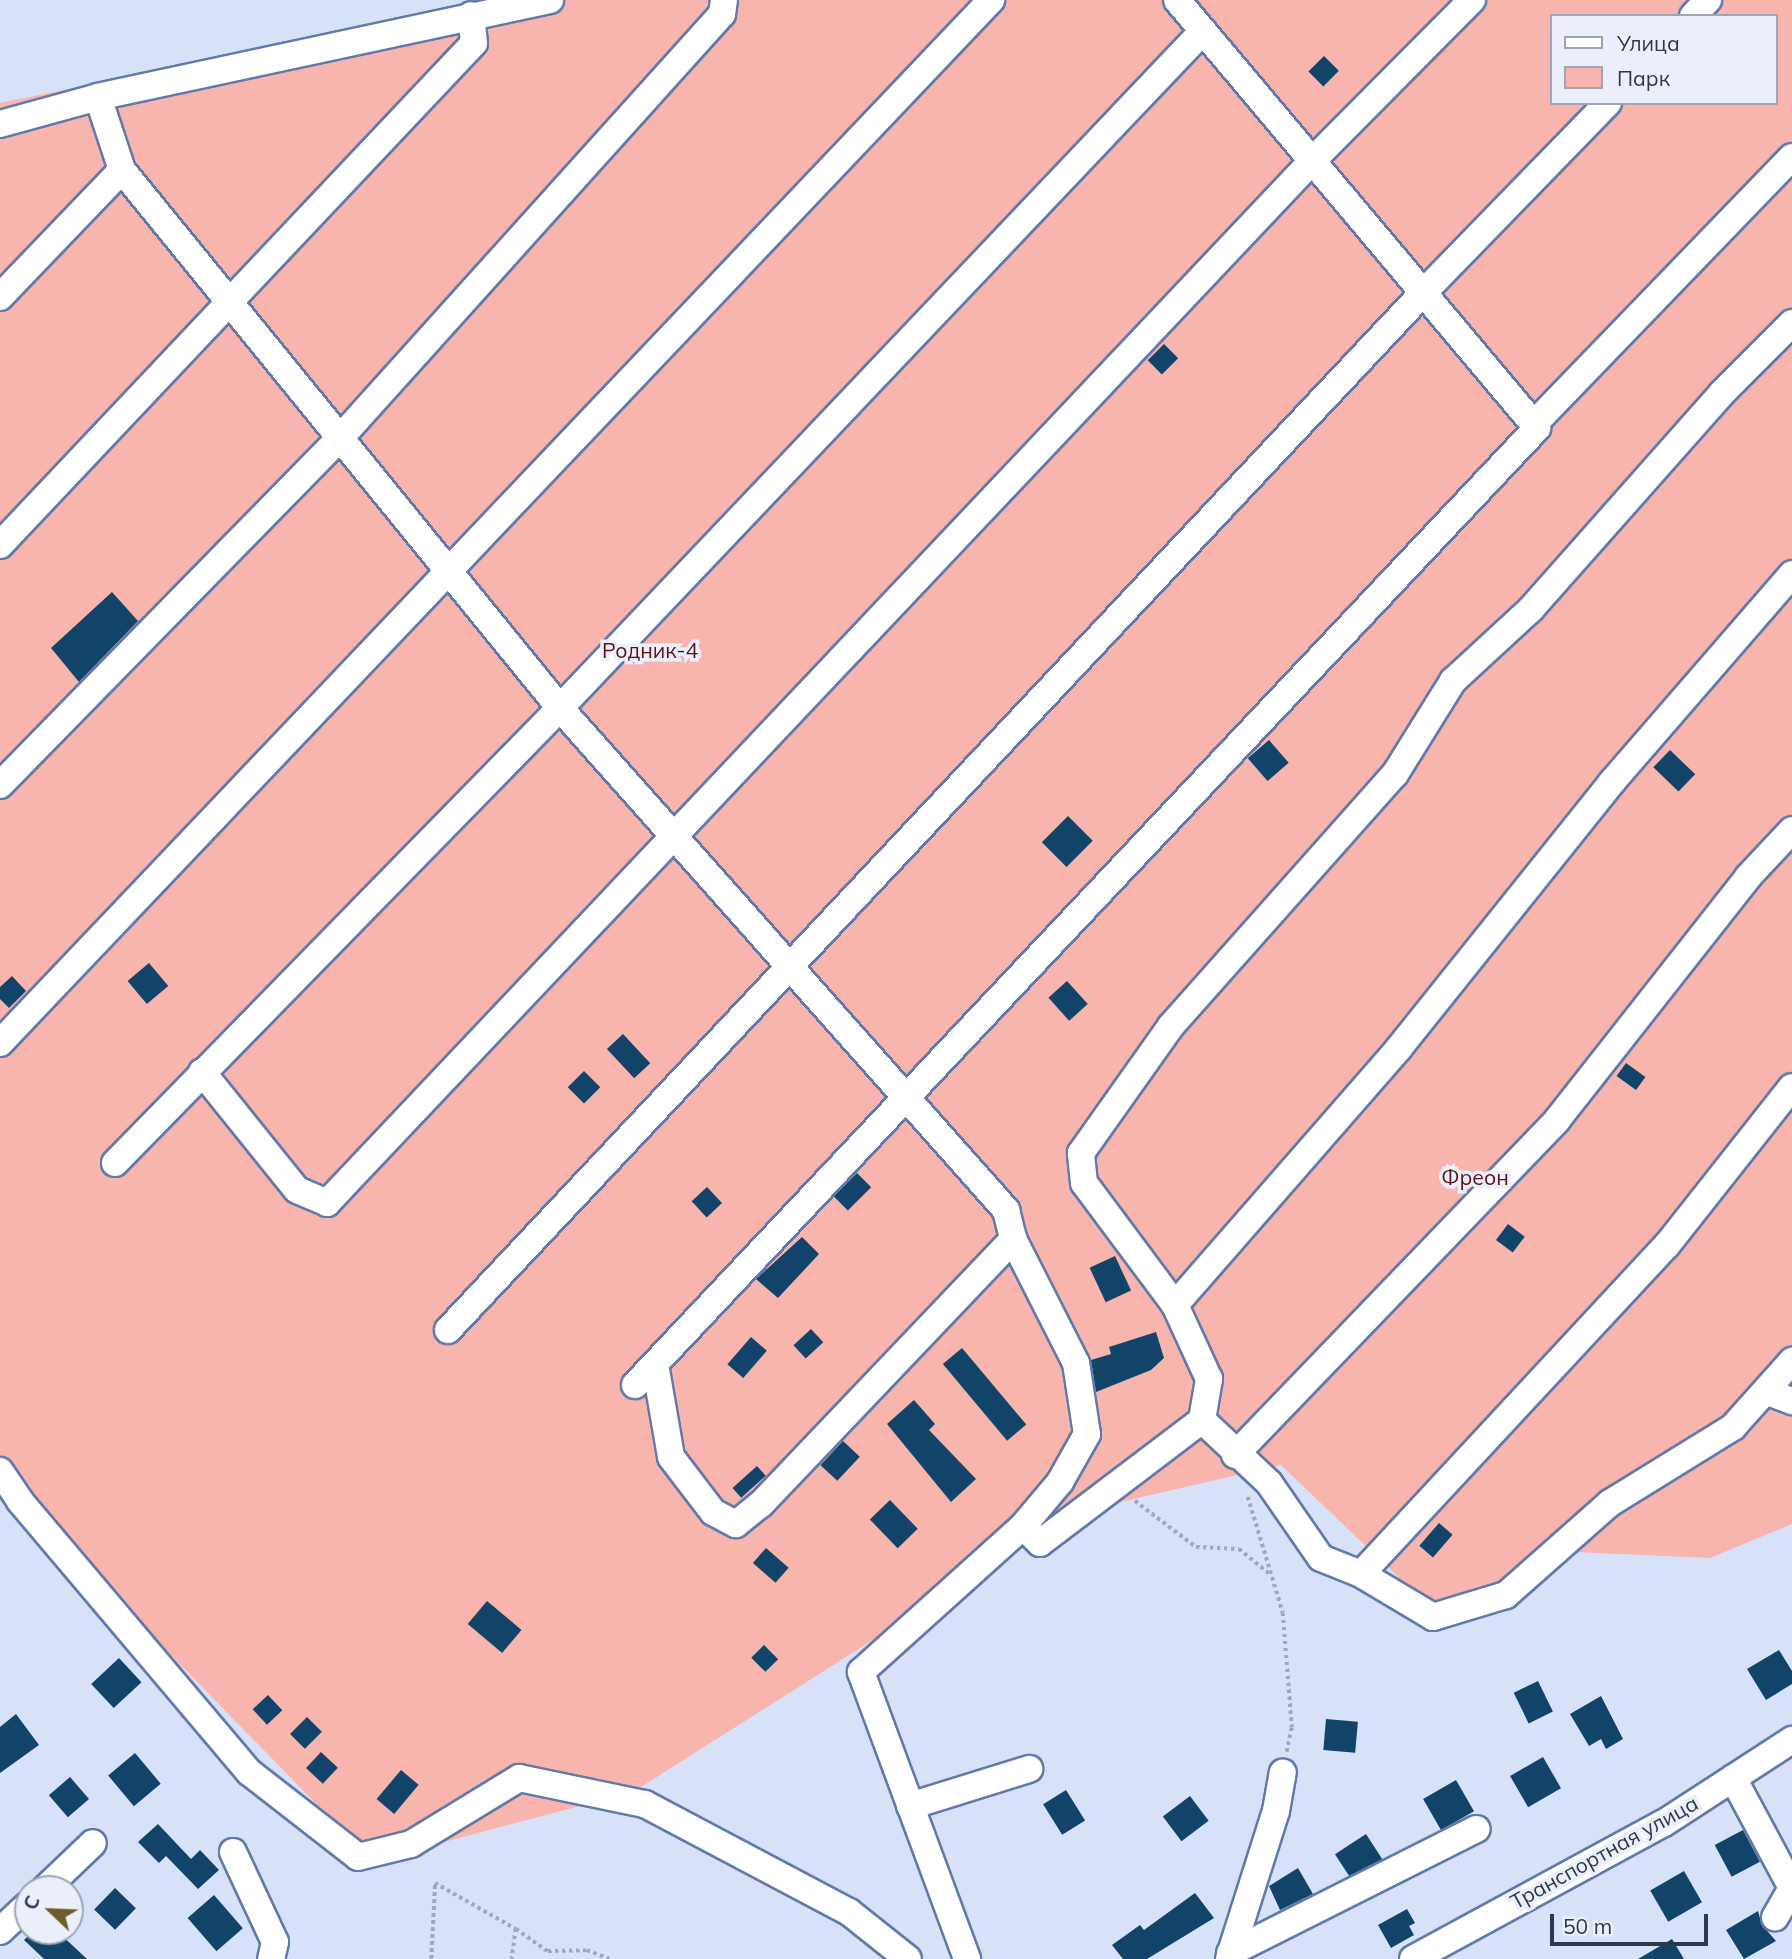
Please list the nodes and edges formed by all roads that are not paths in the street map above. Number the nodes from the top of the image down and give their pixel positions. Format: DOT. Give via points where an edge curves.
graph roads {
  1 [pos="550,0"];
  2 [pos="724,0"];
  3 [pos="991,0"];
  4 [pos="1177,0"];
  5 [pos="1472,0"];
  6 [pos="1708,0"];
  7 [pos="1695,14"];
  8 [pos="471,15"];
  9 [pos="1203,31"];
  10 [pos="98,97"];
  11 [pos="1606,105"];
  12 [pos="0,124"];
  13 [pos="1792,157"];
  14 [pos="1312,161"];
  15 [pos="122,170"];
  16 [pos="1423,293"];
  17 [pos="0,297"];
  18 [pos="232,302"];
  19 [pos="1792,323"];
  20 [pos="1534,424"];
  21 [pos="342,436"];
  22 [pos="0,545"];
  23 [pos="449,567"];
  24 [pos="1792,574"];
  25 [pos="560,708"];
  26 [pos="0,785"];
  27 [pos="1792,830"];
  28 [pos="674,840"];
  29 [pos="788,965"];
  30 [pos="0,1043"];
  31 [pos="202,1072"];
  32 [pos="1792,1087"];
  33 [pos="909,1096"];
  34 [pos="115,1163"];
  35 [pos="1013,1239"];
  36 [pos="1175,1305"];
  37 [pos="448,1331"];
  38 [pos="1792,1362"];
  39 [pos="655,1364"];
  40 [pos="635,1385"];
  41 [pos="1780,1396"];
  42 [pos="1202,1420"];
  43 [pos="1235,1455"];
  44 [pos="0,1471"];
  45 [pos="1023,1526"];
  46 [pos="1361,1574"];
  47 [pos="1792,1740"];
  48 [pos="1029,1769"];
  49 [pos="1283,1773"];
  50 [pos="1733,1778"];
  51 [pos="911,1806"];
  52 [pos="1477,1829"];
  53 [pos="93,1843"];
  54 [pos="233,1852"];
  55 [pos="60,1875"];
  56 [pos="1775,1917"];
  57 [pos="14,1918"];
  58 [pos="0,1931"];
  59 [pos="1229,1956"];
  60 [pos="271,1959"];
  61 [pos="908,1959"];
  62 [pos="967,1959"];
  63 [pos="1413,1959"];
  1 -- 8 [label="street"];
  2 -- 21 [label="street" via="722,14"];
  3 -- 23 [label="street"];
  4 -- 9 [label="street"];
  5 -- 14 [label="street"];
  6 -- 7 [label="street"];
  8 -- 10 [label="street"];
  8 -- 18 [label="street" via="474,43"];
  9 -- 14 [label="street"];
  9 -- 25 [label="street"];
  10 -- 12 [label="street"];
  10 -- 15 [label="street"];
  11 -- 16 [label="street"];
  13 -- 20 [label="street"];
  14 -- 16 [label="street"];
  14 -- 28 [label="street"];
  15 -- 17 [label="street"];
  15 -- 18 [label="street"];
  16 -- 20 [label="street"];
  16 -- 29 [label="street"];
  18 -- 21 [label="street"];
  18 -- 22 [label="street"];
  19 -- 36 [label="street" via="1722,393 1531,608 1453,681 1395,774 1171,1026 1081,1153 1084,1183"];
  20 -- 33 [label="street" via="1537,428"];
  21 -- 23 [label="street"];
  21 -- 26 [label="street"];
  23 -- 25 [label="street"];
  23 -- 30 [label="street"];
  24 -- 36 [label="street" via="1612,782 1399,1048"];
  25 -- 28 [label="street"];
  25 -- 31 [label="street"];
  27 -- 43 [label="street" via="1748,877 1557,1121"];
  28 -- 29 [label="street"];
  28 -- 31 [label="street" via="327,1203 298,1190"];
  29 -- 33 [label="street"];
  29 -- 37 [label="street"];
  31 -- 34 [label="street"];
  32 -- 46 [label="street" via="1667,1245"];
  33 -- 35 [label="street" via="1006,1210"];
  33 -- 39 [label="street"];
  35 -- 39 [label="street" via="761,1504 736,1524 713,1512 671,1457"];
  35 -- 45 [label="street" via="1076,1363 1087,1434 1060,1482"];
  36 -- 42 [label="street" via="1209,1379"];
  38 -- 41 [label="street"];
  39 -- 40 [label="street"];
  41 -- 46 [label="street" via="1610,1503 1506,1595 1433,1617"];
  42 -- 43 [label="street"];
  42 -- 45 [label="street" via="1040,1543"];
  43 -- 46 [label="street" via="1269,1483 1321,1558"];
  44 -- 61 [label="street" via="20,1502 249,1772 358,1857 411,1844 519,1778 645,1804 849,1912"];
  45 -- 51 [label="street" via="861,1672"];
  47 -- 50 [label="street, Транспортная улица"];
  48 -- 51 [label="street"];
  49 -- 59 [label="street" via="1276,1811"];
  50 -- 56 [label="street" via="1792,1888"];
  50 -- 63 [label="street, Транспортная улица" via="1664,1823"];
  51 -- 62 [label="street"];
  52 -- 59 [label="street"];
  53 -- 55 [label="street"];
  54 -- 60 [label="street" via="275,1942"];
  57 -- 58 [label="street"];
}
